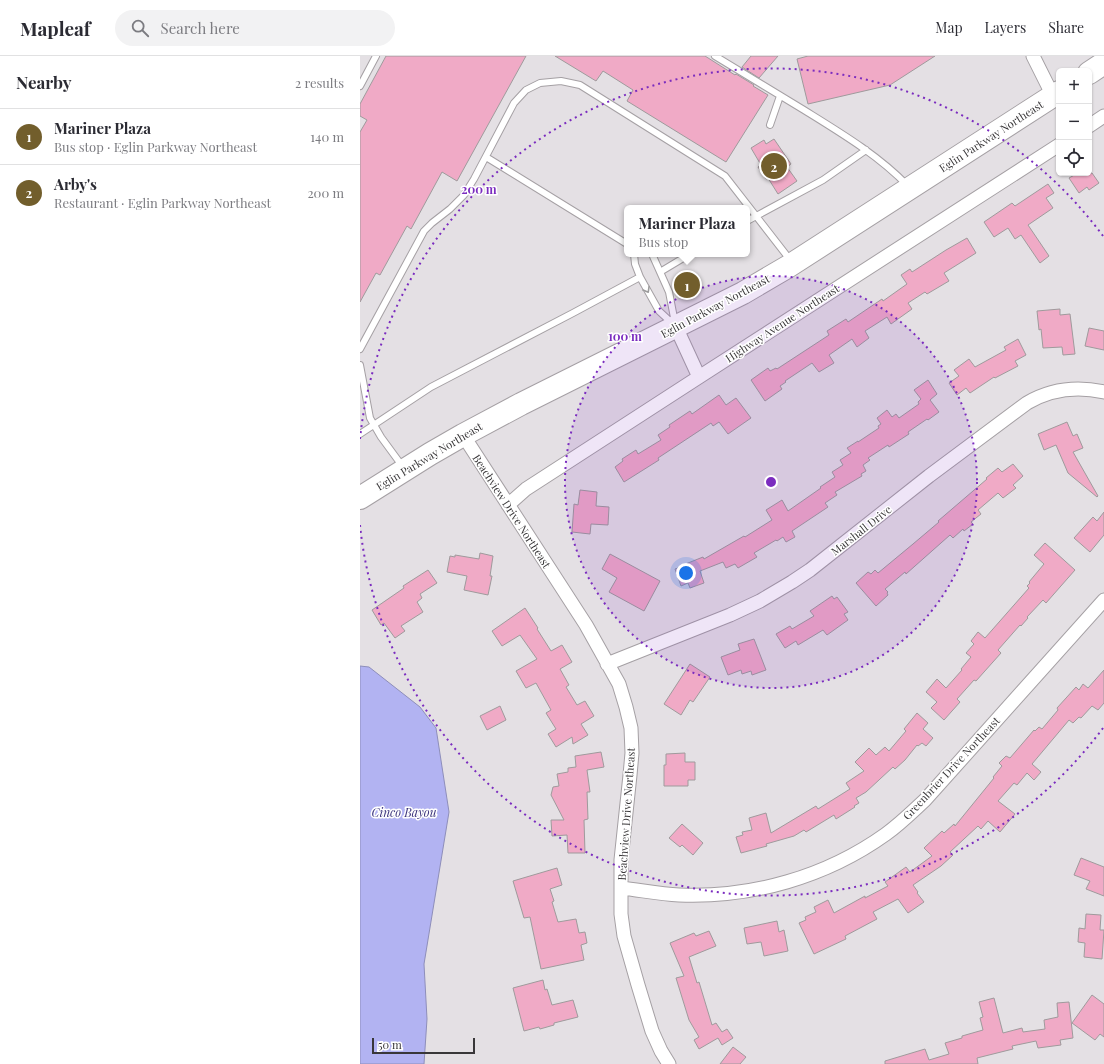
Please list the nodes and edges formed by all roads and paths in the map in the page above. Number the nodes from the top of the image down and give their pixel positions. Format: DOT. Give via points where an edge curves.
graph roads {
  1 [pos="376,56"];
  2 [pos="715,56"];
  3 [pos="1034,56"];
  4 [pos="1104,63"];
  5 [pos="1092,71"];
  6 [pos="360,86"];
  7 [pos="1056,94"];
  8 [pos="780,96"];
  9 [pos="1104,116"];
  10 [pos="1092,124"];
  11 [pos="770,125"];
  12 [pos="1056,147"];
  13 [pos="866,150"];
  14 [pos="486,157"];
  15 [pos="910,188"];
  16 [pos="747,205"];
  17 [pos="750,208"];
  18 [pos="756,216"];
  19 [pos="750,220"];
  20 [pos="624,242"];
  21 [pos="634,257"];
  22 [pos="653,257"];
  23 [pos="685,257"];
  24 [pos="793,264"];
  25 [pos="660,272"];
  26 [pos="640,277"];
  27 [pos="676,327"];
  28 [pos="360,349"];
  29 [pos="360,365"];
  30 [pos="699,376"];
  31 [pos="1104,392"];
  32 [pos="374,424"];
  33 [pos="360,434"];
  34 [pos="463,435"];
  35 [pos="405,470"];
  36 [pos="360,498"];
  37 [pos="508,505"];
  38 [pos="1104,600"];
  39 [pos="607,664"];
  40 [pos="621,888"];
  41 [pos="668,1064"];
  1 -- 6 [label="lane"];
  2 -- 8 [label="lane"];
  3 -- 7 [label="street"];
  4 -- 5 [label="highway"];
  7 -- 15 [label="highway, Eglin Parkway Northeast"];
  8 -- 11 [label="lane"];
  8 -- 13 [label="lane"];
  9 -- 10 [label="street"];
  12 -- 30 [label="street, Highway Avenue Northeast"];
  13 -- 15 [label="lane"];
  13 -- 18 [label="lane" via="823,180"];
  14 -- 16 [label="lane" via="514,103 526,90 540,83 560,81 580,85 725,176"];
  14 -- 20 [label="lane"];
  14 -- 28 [label="lane" via="464,196 424,231"];
  15 -- 24 [label="highway, Eglin Parkway Northeast"];
  17 -- 18 [label="lane"];
  18 -- 19 [label="lane"];
  18 -- 24 [label="lane"];
  21 -- 26 [label="lane"];
  22 -- 25 [label="lane"];
  23 -- 25 [label="lane"];
  24 -- 27 [label="highway, Eglin Parkway Northeast"];
  25 -- 27 [label="lane" via="669,292"];
  26 -- 27 [label="lane, one-way" via="659,311"];
  26 -- 32 [label="lane" via="431,387"];
  27 -- 30 [label="street"];
  27 -- 34 [label="highway, Eglin Parkway Northeast"];
  29 -- 32 [label="lane" via="370,418"];
  30 -- 37 [label="street, Highway Avenue Northeast" via="526,489"];
  31 -- 39 [label="street, Marshall Drive" via="1072,389 1036,398 929,476 792,582 730,615"];
  32 -- 33 [label="lane"];
  32 -- 35 [label="lane"];
  34 -- 35 [label="highway, Eglin Parkway Northeast"];
  34 -- 37 [label="street, Beachview Drive Northeast"];
  35 -- 36 [label="highway, Eglin Parkway Northeast"];
  37 -- 39 [label="street, Beachview Drive Northeast" via="586,625"];
  38 -- 40 [label="street, Greenbrier Drive Northeast" via="925,800 887,833 850,857 810,875 746,892 677,895"];
  39 -- 40 [label="street, Beachview Drive Northeast" via="619,684 631,728 632,753 621,860"];
  40 -- 41 [label="street, Beachview Drive Northeast" via="624,936 652,1031"];
}
